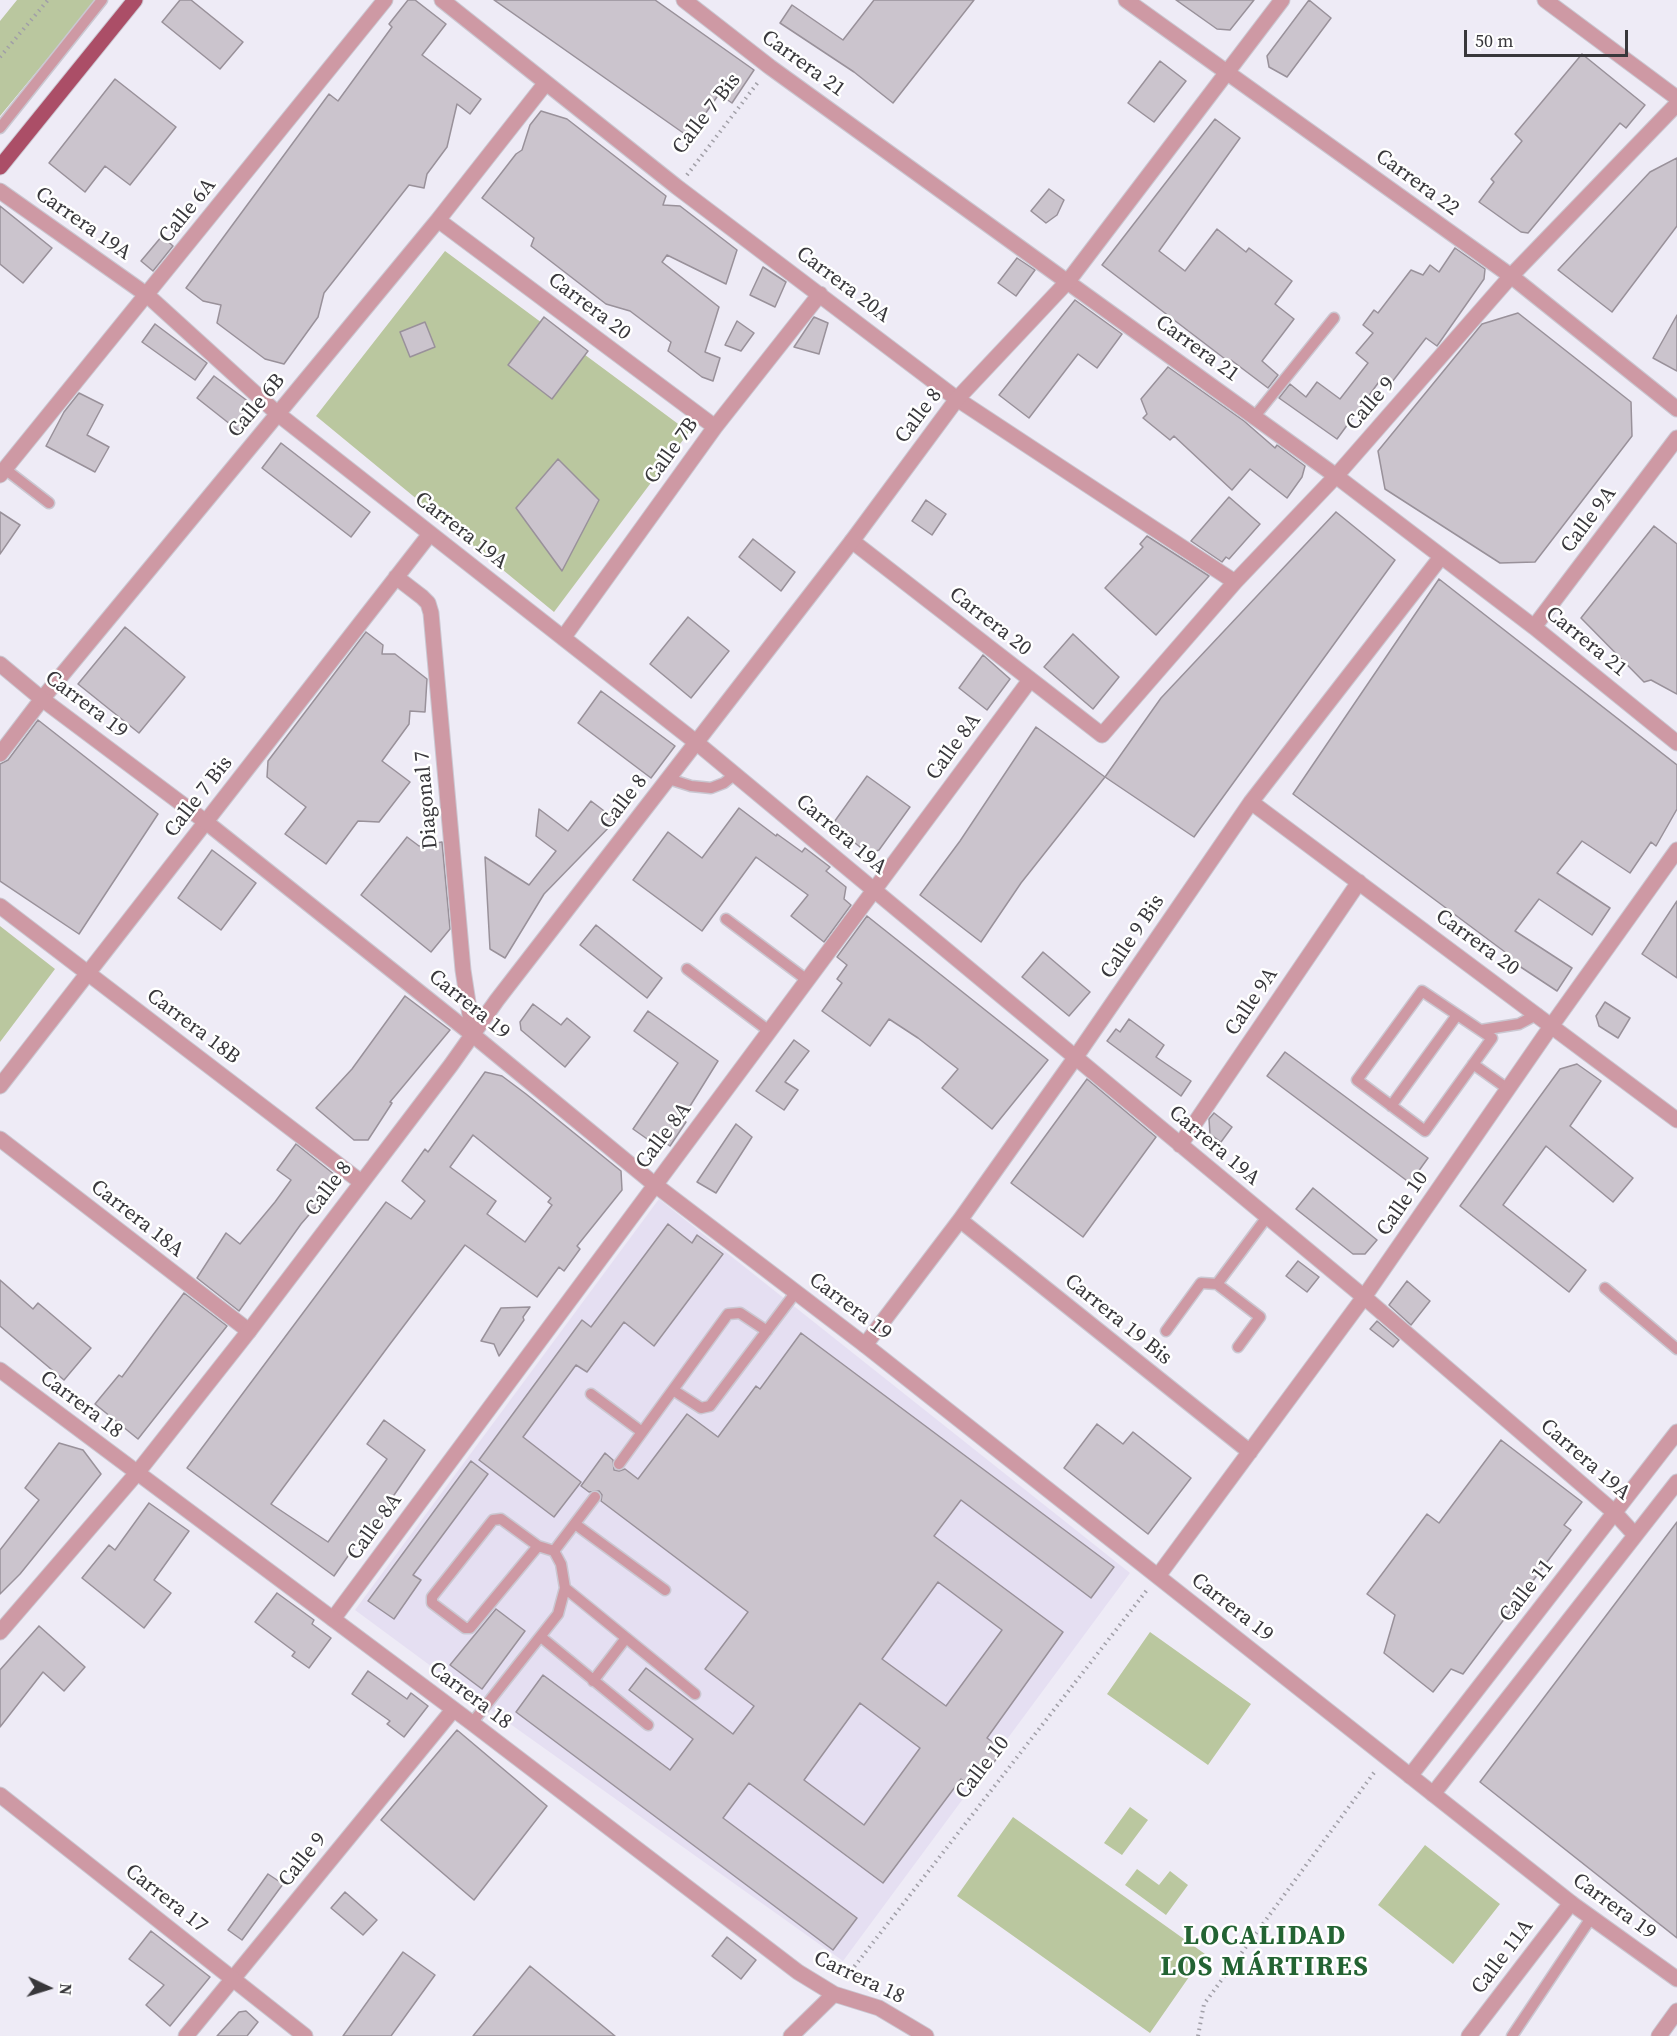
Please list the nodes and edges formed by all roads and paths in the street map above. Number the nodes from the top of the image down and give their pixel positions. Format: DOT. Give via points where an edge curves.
graph roads {
  1 [pos="48,0"];
  2 [pos="102,0"];
  3 [pos="135,0"];
  4 [pos="385,0"];
  5 [pos="442,0"];
  6 [pos="684,0"];
  7 [pos="1126,0"];
  8 [pos="1282,0"];
  9 [pos="1545,0"];
  10 [pos="0,57"];
  11 [pos="770,67"];
  12 [pos="1227,72"];
  13 [pos="545,84"];
  14 [pos="1677,98"];
  15 [pos="1677,104"];
  16 [pos="0,128"];
  17 [pos="0,166"];
  18 [pos="677,187"];
  19 [pos="0,190"];
  20 [pos="438,220"];
  21 [pos="1511,276"];
  22 [pos="1069,280"];
  23 [pos="820,294"];
  24 [pos="147,295"];
  25 [pos="1334,318"];
  26 [pos="957,399"];
  27 [pos="1677,409"];
  28 [pos="278,414"];
  29 [pos="1255,416"];
  30 [pos="716,427"];
  31 [pos="1677,438"];
  32 [pos="2,472"];
  33 [pos="1336,476"];
  34 [pos="49,503"];
  35 [pos="430,534"];
  36 [pos="852,541"];
  37 [pos="1441,557"];
  38 [pos="396,578"];
  39 [pos="1235,582"];
  40 [pos="1534,627"];
  41 [pos="563,638"];
  42 [pos="0,664"];
  43 [pos="1030,680"];
  44 [pos="42,699"];
  45 [pos="1102,735"];
  46 [pos="697,743"];
  47 [pos="1677,743"];
  48 [pos="0,754"];
  49 [pos="735,774"];
  50 [pos="669,779"];
  51 [pos="1251,802"];
  52 [pos="206,822"];
  53 [pos="1677,850"];
  54 [pos="1359,882"];
  55 [pos="874,890"];
  56 [pos="0,906"];
  57 [pos="726,919"];
  58 [pos="687,969"];
  59 [pos="88,973"];
  60 [pos="807,980"];
  61 [pos="1538,1014"];
  62 [pos="1457,1015"];
  63 [pos="1552,1025"];
  64 [pos="1481,1030"];
  65 [pos="769,1031"];
  66 [pos="473,1035"];
  67 [pos="1075,1059"];
  68 [pos="1473,1065"];
  69 [pos="0,1086"];
  70 [pos="1508,1089"];
  71 [pos="1392,1106"];
  72 [pos="1677,1120"];
  73 [pos="0,1139"];
  74 [pos="1180,1146"];
  75 [pos="361,1182"];
  76 [pos="654,1184"];
  77 [pos="1267,1217"];
  78 [pos="960,1220"];
  79 [pos="1217,1284"];
  80 [pos="1605,1288"];
  81 [pos="796,1292"];
  82 [pos="1364,1297"];
  83 [pos="249,1331"];
  84 [pos="767,1331"];
  85 [pos="1166,1331"];
  86 [pos="865,1345"];
  87 [pos="1238,1347"];
  88 [pos="1677,1349"];
  89 [pos="0,1370"];
  90 [pos="673,1390"];
  91 [pos="591,1394"];
  92 [pos="642,1432"];
  93 [pos="1676,1434"];
  94 [pos="1250,1452"];
  95 [pos="619,1464"];
  96 [pos="137,1473"];
  97 [pos="1677,1482"];
  98 [pos="595,1497"];
  99 [pos="1614,1512"];
  100 [pos="575,1524"];
  101 [pos="1635,1535"];
  102 [pos="538,1546"];
  103 [pos="554,1551"];
  104 [pos="1154,1581"];
  105 [pos="566,1588"];
  106 [pos="665,1590"];
  107 [pos="333,1619"];
  108 [pos="0,1632"];
  109 [pos="541,1637"];
  110 [pos="626,1638"];
  111 [pos="593,1681"];
  112 [pos="695,1694"];
  113 [pos="453,1710"];
  114 [pos="472,1723"];
  115 [pos="648,1725"];
  116 [pos="1386,1756"];
  117 [pos="1410,1776"];
  118 [pos="1432,1794"];
  119 [pos="0,1796"];
  120 [pos="1571,1903"];
  121 [pos="1591,1918"];
  122 [pos="848,1976"];
  123 [pos="235,1979"];
  124 [pos="1677,1979"];
  125 [pos="834,1994"];
  126 [pos="1677,2011"];
  127 [pos="186,2036"];
  128 [pos="305,2036"];
  129 [pos="791,2036"];
  130 [pos="926,2036"];
  131 [pos="1198,2036"];
  132 [pos="1469,2036"];
  133 [pos="1512,2036"];
  134 [pos="1659,2036"];
  1 -- 10 [label="path"];
  2 -- 16 [label="lane"];
  3 -- 17 [label="main road"];
  4 -- 24 [label="street, Calle 6A"];
  5 -- 13 [label="street, Carrera 20A"];
  6 -- 11 [label="street, Carrera 21"];
  7 -- 12 [label="street, Carrera 22"];
  8 -- 12 [label="street, Calle 8"];
  9 -- 14 [label="street"];
  11 -- 18 [label="path, Calle 7 Bis"];
  11 -- 22 [label="street, Carrera 21"];
  12 -- 21 [label="street, Carrera 22"];
  12 -- 22 [label="street, Calle 8"];
  13 -- 18 [label="street, Carrera 20A"];
  13 -- 20 [label="street, Calle 6B"];
  15 -- 21 [label="street, Calle 9"];
  18 -- 23 [label="street, Carrera 20A"];
  19 -- 24 [label="street, Carrera 19A"];
  20 -- 28 [label="street, Calle 6B"];
  20 -- 30 [label="street, Carrera 20"];
  21 -- 27 [label="street, Carrera 22"];
  21 -- 33 [label="street, Calle 9"];
  22 -- 26 [label="street, Calle 8"];
  22 -- 29 [label="street, Carrera 21"];
  23 -- 26 [label="street, Carrera 20A"];
  23 -- 30 [label="street, Calle 7B"];
  24 -- 28 [label="street, Carrera 19A"];
  24 -- 32 [label="street, Calle 6A"];
  25 -- 29 [label="lane"];
  26 -- 36 [label="street, Calle 8"];
  26 -- 39 [label="street, Carrera 20A"];
  28 -- 35 [label="street, Carrera 19A"];
  28 -- 44 [label="street, Calle 6B"];
  29 -- 33 [label="street, Carrera 21"];
  30 -- 41 [label="street, Calle 7B"];
  31 -- 40 [label="street, Calle 9A"];
  32 -- 34 [label="lane"];
  33 -- 37 [label="street, Carrera 21"];
  33 -- 39 [label="street, Calle 9"];
  35 -- 38 [label="street, Calle 7 Bis"];
  35 -- 41 [label="street, Carrera 19A"];
  36 -- 43 [label="street, Carrera 20"];
  36 -- 46 [label="street, Calle 8"];
  37 -- 40 [label="street, Carrera 21"];
  37 -- 51 [label="street, Calle 9 Bis"];
  38 -- 52 [label="street, Calle 7 Bis"];
  38 -- 66 [label="street, Diagonal 7" via="428,603 431,613 463,969"];
  39 -- 45 [label="street, Calle 9"];
  40 -- 47 [label="street, Carrera 21"];
  41 -- 46 [label="street, Carrera 19A"];
  42 -- 44 [label="street, Carrera 19"];
  43 -- 45 [label="street, Carrera 20"];
  43 -- 55 [label="street, Calle 8A"];
  44 -- 48 [label="street, Calle 6B"];
  44 -- 52 [label="street, Carrera 19"];
  46 -- 49 [label="street, Carrera 19A"];
  46 -- 50 [label="street, Calle 8"];
  49 -- 50 [label="lane" via="711,788"];
  49 -- 55 [label="street, Carrera 19A"];
  50 -- 66 [label="street, Calle 8"];
  51 -- 54 [label="street, Carrera 20"];
  51 -- 67 [label="street, Calle 9 Bis"];
  52 -- 59 [label="street, Calle 7 Bis"];
  52 -- 66 [label="street, Carrera 19"];
  53 -- 63 [label="street, Calle 10"];
  54 -- 61 [label="street, Carrera 20"];
  54 -- 74 [label="street, Calle 9A"];
  55 -- 60 [label="street, Calle 8A"];
  55 -- 67 [label="street, Carrera 19A"];
  56 -- 59 [label="street, Carrera 18B"];
  57 -- 60 [label="lane"];
  58 -- 65 [label="lane"];
  59 -- 69 [label="street, Calle 7 Bis"];
  59 -- 75 [label="street, Carrera 18B"];
  60 -- 65 [label="street, Calle 8A"];
  61 -- 63 [label="street, Carrera 20"];
  61 -- 64 [label="lane" via="1519,1024"];
  62 -- 64 [label="lane"];
  62 -- 71 [label="lane"];
  62 -- 71 [label="lane" via="1422,992 1357,1080"];
  63 -- 70 [label="street, Calle 10"];
  63 -- 72 [label="street, Carrera 20"];
  64 -- 68 [label="lane" via="1492,1038"];
  65 -- 76 [label="street, Calle 8A"];
  66 -- 75 [label="street, Calle 8"];
  66 -- 76 [label="street, Carrera 19"];
  67 -- 74 [label="street, Carrera 19A"];
  67 -- 78 [label="street, Calle 9 Bis"];
  68 -- 70 [label="lane"];
  68 -- 71 [label="lane" via="1425,1131"];
  70 -- 82 [label="street, Calle 10"];
  73 -- 83 [label="street, Carrera 18A"];
  74 -- 77 [label="street, Carrera 19A"];
  75 -- 83 [label="street, Calle 8"];
  76 -- 81 [label="street, Carrera 19"];
  76 -- 107 [label="street, Calle 8A"];
  77 -- 79 [label="lane"];
  77 -- 82 [label="street, Carrera 19A"];
  78 -- 86 [label="street, Calle 9 Bis"];
  78 -- 94 [label="street, Carrera 19 Bis"];
  79 -- 85 [label="lane" via="1201,1283"];
  79 -- 87 [label="lane" via="1260,1317"];
  80 -- 88 [label="lane"];
  81 -- 84 [label="lane"];
  81 -- 86 [label="street, Carrera 19"];
  82 -- 94 [label="street, Calle 10"];
  82 -- 99 [label="street, Carrera 19A"];
  83 -- 96 [label="street, Calle 8"];
  84 -- 90 [label="lane" via="707,1408 700,1408"];
  84 -- 90 [label="lane" via="740,1313 729,1314"];
  86 -- 104 [label="street, Carrera 19"];
  89 -- 96 [label="street, Carrera 18"];
  90 -- 92 [label="lane"];
  91 -- 92 [label="lane"];
  92 -- 95 [label="lane"];
  93 -- 99 [label="street, Calle 11"];
  94 -- 104 [label="street, Calle 10"];
  96 -- 107 [label="street, Carrera 18"];
  96 -- 108 [label="street, Calle 8"];
  97 -- 101 [label="street"];
  98 -- 100 [label="lane"];
  99 -- 101 [label="street, Carrera 19A"];
  99 -- 117 [label="street, Calle 11"];
  100 -- 103 [label="lane"];
  100 -- 106 [label="lane"];
  101 -- 118 [label="street"];
  102 -- 102 [label="lane" via="501,1519 493,1520 432,1597 434,1605 465,1628 473,1627"];
  102 -- 103 [label="lane"];
  103 -- 105 [label="lane"];
  104 -- 116 [label="street, Carrera 19"];
  104 -- 122 [label="path, Calle 10"];
  105 -- 109 [label="lane" via="558,1614"];
  105 -- 110 [label="lane"];
  107 -- 113 [label="street, Carrera 18"];
  109 -- 111 [label="lane"];
  109 -- 114 [label="lane"];
  110 -- 111 [label="lane"];
  110 -- 112 [label="lane"];
  111 -- 115 [label="lane"];
  113 -- 114 [label="street, Carrera 18"];
  113 -- 123 [label="street, Calle 9"];
  114 -- 125 [label="street, Carrera 18" via="798,1972"];
  116 -- 117 [label="street, Carrera 19"];
  116 -- 131 [label="path" via="1204,2004"];
  117 -- 118 [label="street, Carrera 19"];
  118 -- 120 [label="street, Carrera 19"];
  119 -- 123 [label="street, Carrera 17"];
  120 -- 121 [label="street, Carrera 19"];
  120 -- 132 [label="street, Calle 11A"];
  121 -- 124 [label="street, Carrera 19"];
  121 -- 133 [label="lane"];
  123 -- 127 [label="street, Calle 9"];
  123 -- 128 [label="street, Carrera 17"];
  125 -- 129 [label="street"];
  125 -- 130 [label="street, Carrera 18" via="879,2008"];
  126 -- 134 [label="street"];
}
